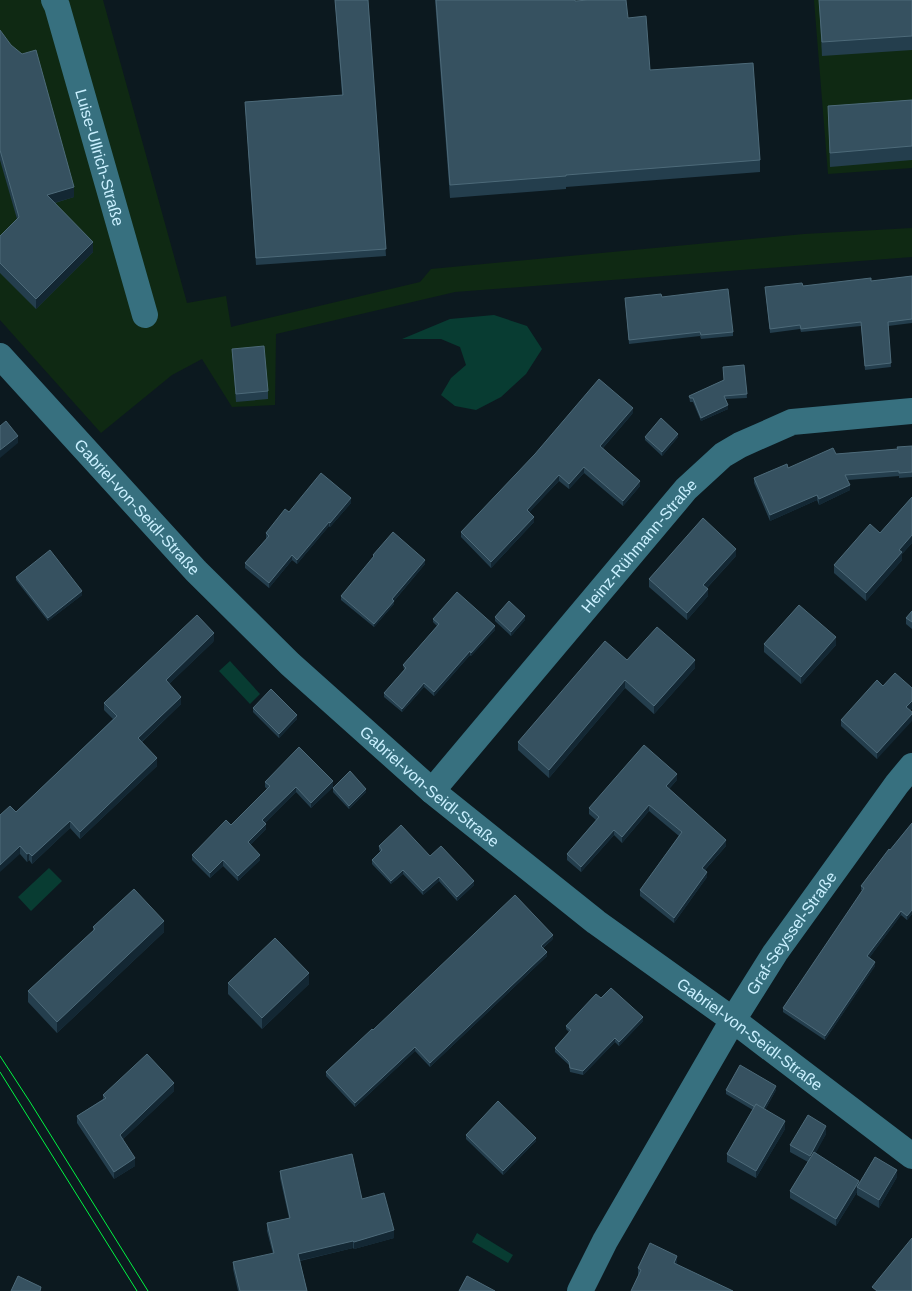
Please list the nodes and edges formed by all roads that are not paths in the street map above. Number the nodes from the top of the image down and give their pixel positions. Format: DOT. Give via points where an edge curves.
graph roads {
  1 [pos="54,0"];
  2 [pos="146,315"];
  3 [pos="0,356"];
  4 [pos="912,411"];
  5 [pos="912,766"];
  6 [pos="432,791"];
  7 [pos="733,1020"];
  8 [pos="912,1156"];
  9 [pos="580,1291"];
  1 -- 2 [label="street, Luise-Ullrich-Straße"];
  3 -- 6 [label="street, Gabriel-von-Seidl-Straße" via="196,571 290,664"];
  4 -- 6 [label="street, Heinz-Rühmann-Straße" via="792,422 723,455 686,489"];
  5 -- 7 [label="street, Graf-Seyssel-Straße" via="775,953"];
  6 -- 7 [label="street, Gabriel-von-Seidl-Straße" via="596,922"];
  7 -- 8 [label="street, Gabriel-von-Seidl-Straße"];
  7 -- 9 [label="street, Graf-Seyssel-Straße" via="605,1241"];
}
